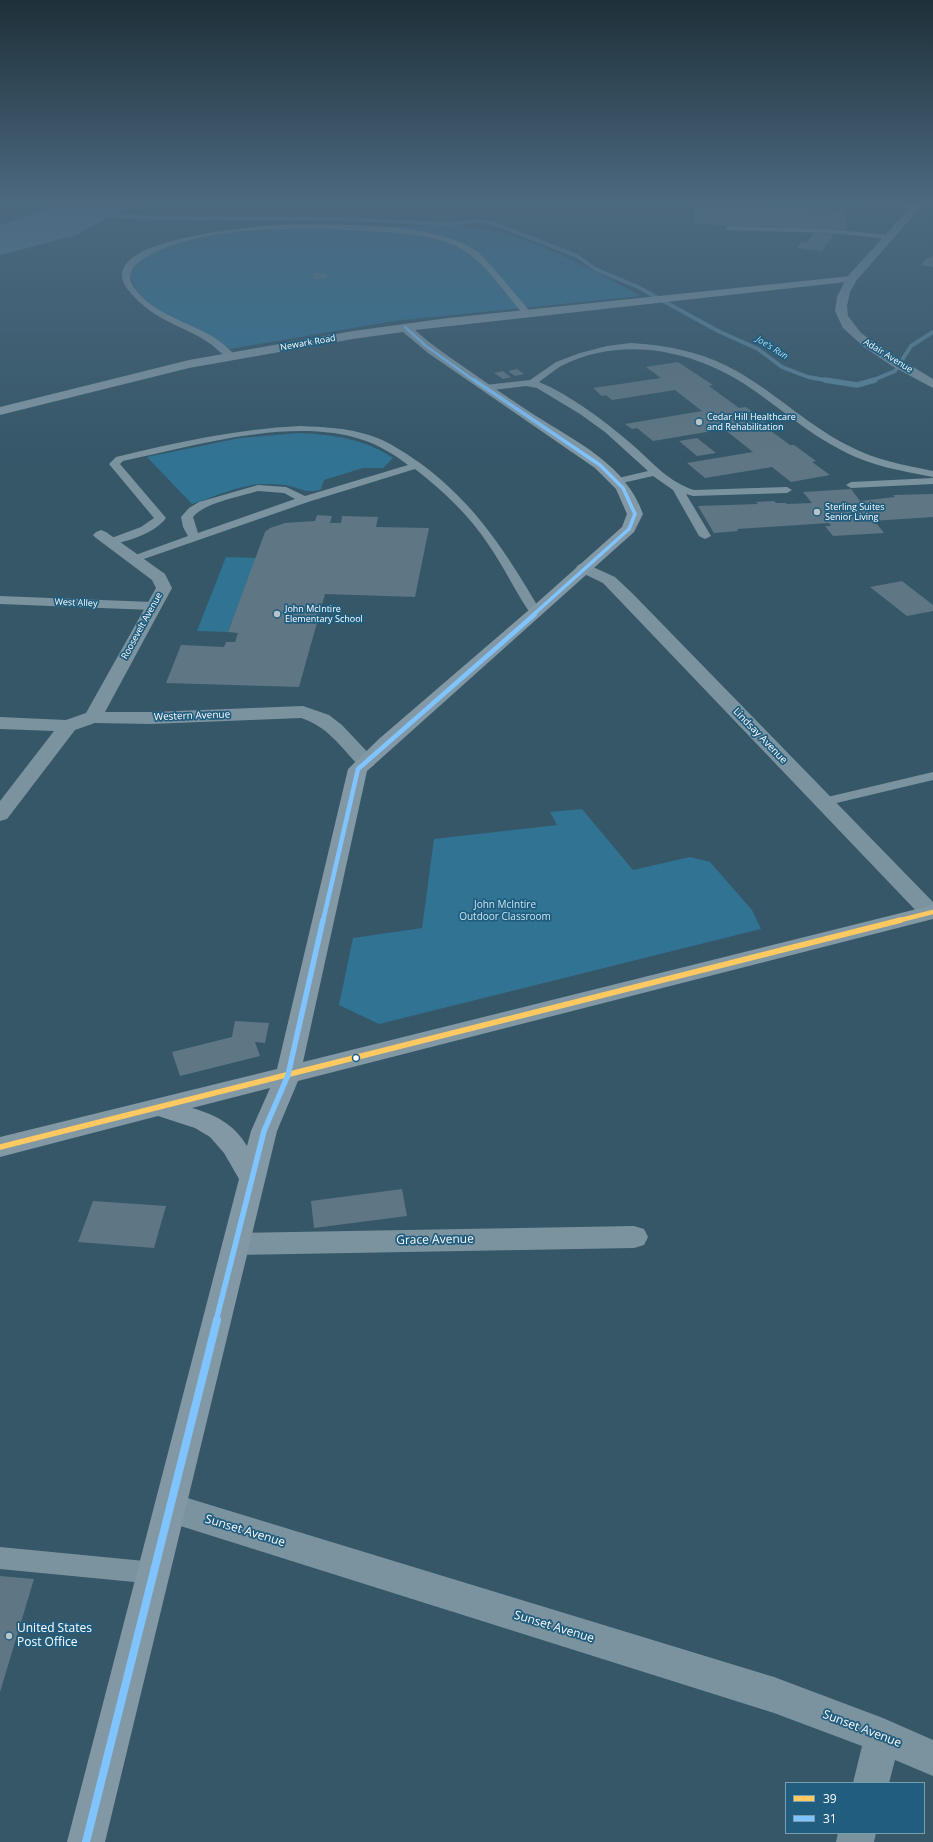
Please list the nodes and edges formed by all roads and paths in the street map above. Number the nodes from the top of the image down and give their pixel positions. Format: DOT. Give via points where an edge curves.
graph roads {
  1 [pos="130,287"];
  2 [pos="505,287"];
  3 [pos="775,287"];
  4 [pos="847,287"];
  5 [pos="527,313"];
  6 [pos="406,327"];
  7 [pos="231,356"];
  8 [pos="532,383"];
  9 [pos="933,384"];
  10 [pos="486,388"];
  11 [pos="0,411"];
  12 [pos="415,466"];
  13 [pos="655,472"];
  14 [pos="933,474"];
  15 [pos="933,480"];
  16 [pos="618,481"];
  17 [pos="851,485"];
  18 [pos="677,488"];
  19 [pos="787,490"];
  20 [pos="304,500"];
  21 [pos="705,536"];
  22 [pos="105,538"];
  23 [pos="195,538"];
  24 [pos="134,559"];
  25 [pos="584,568"];
  26 [pos="0,600"];
  27 [pos="152,606"];
  28 [pos="536,613"];
  29 [pos="93,717"];
  30 [pos="0,723"];
  31 [pos="68,726"];
  32 [pos="366,762"];
  33 [pos="933,776"];
  34 [pos="824,802"];
  35 [pos="0,815"];
  36 [pos="931,912"];
  37 [pos="288,1074"];
  38 [pos="160,1108"];
  39 [pos="0,1147"];
  40 [pos="252,1179"];
  41 [pos="634,1237"];
  42 [pos="236,1244"];
  43 [pos="171,1508"];
  44 [pos="0,1558"];
  45 [pos="155,1573"];
  46 [pos="883,1736"];
  47 [pos="933,1757"];
  48 [pos="871,1782"];
  49 [pos="86,1842"];
  1 -- 7 [label="lane" via="146,306 206,336"];
  2 -- 5 [label="lane"];
  3 -- 5 [label="street, Newark Road"];
  4 -- 9 [label="main road, Adair Avenue" via="840,307 842,317 849,327 870,346"];
  5 -- 6 [label="street, Newark Road"];
  6 -- 7 [label="street, Newark Road"];
  6 -- 10 [label="street" via="426,346"];
  7 -- 11 [label="street, Newark Road"];
  8 -- 10 [label="lane"];
  8 -- 13 [label="lane" via="604,426 633,449"];
  8 -- 14 [label="lane" via="558,365 591,352 640,346 682,351 711,361 745,380 823,436 847,450 886,464"];
  10 -- 16 [label="street" via="572,446"];
  12 -- 20 [label="lane"];
  12 -- 22 [label="lane" via="378,442 361,436 326,430 283,430 233,435 120,459 114,464 160,518 150,527"];
  12 -- 28 [label="lane" via="462,506 486,533"];
  13 -- 16 [label="lane"];
  13 -- 18 [label="lane"];
  15 -- 17 [label="lane"];
  16 -- 25 [label="street" via="629,496 635,514 629,529"];
  18 -- 19 [label="lane" via="693,493"];
  18 -- 21 [label="lane"];
  20 -- 23 [label="lane"];
  20 -- 23 [label="lane" via="286,490 258,488 203,504 192,510 187,517"];
  22 -- 24 [label="street, Roosevelt Avenue"];
  23 -- 24 [label="lane"];
  24 -- 27 [label="street, Roosevelt Avenue" via="159,577 164,588"];
  25 -- 28 [label="street"];
  25 -- 34 [label="street, Lindsay Avenue" via="609,580"];
  26 -- 27 [label="lane, West Alley"];
  27 -- 29 [label="street, Roosevelt Avenue"];
  28 -- 32 [label="street"];
  29 -- 31 [label="street, Western Avenue"];
  29 -- 32 [label="street, Western Avenue" via="150,718 303,712 322,719 335,729"];
  30 -- 31 [label="street, Western Avenue"];
  31 -- 35 [label="street"];
  32 -- 37 [label="street" via="358,769"];
  33 -- 34 [label="lane"];
  34 -- 36 [label="street, Lindsay Avenue"];
  36 -- 37 [label="street"];
  37 -- 38 [label="street"];
  37 -- 40 [label="street" via="264,1131"];
  38 -- 39 [label="street"];
  38 -- 40 [label="street" via="207,1123 225,1136 240,1156"];
  40 -- 42 [label="street"];
  41 -- 42 [label="street, Grace Avenue"];
  42 -- 43 [label="street"];
  43 -- 45 [label="street"];
  43 -- 46 [label="street, Sunset Avenue" via="774,1695"];
  44 -- 45 [label="lane"];
  45 -- 49 [label="street"];
  46 -- 47 [label="street, Sunset Avenue"];
  46 -- 48 [label="street"];
}
